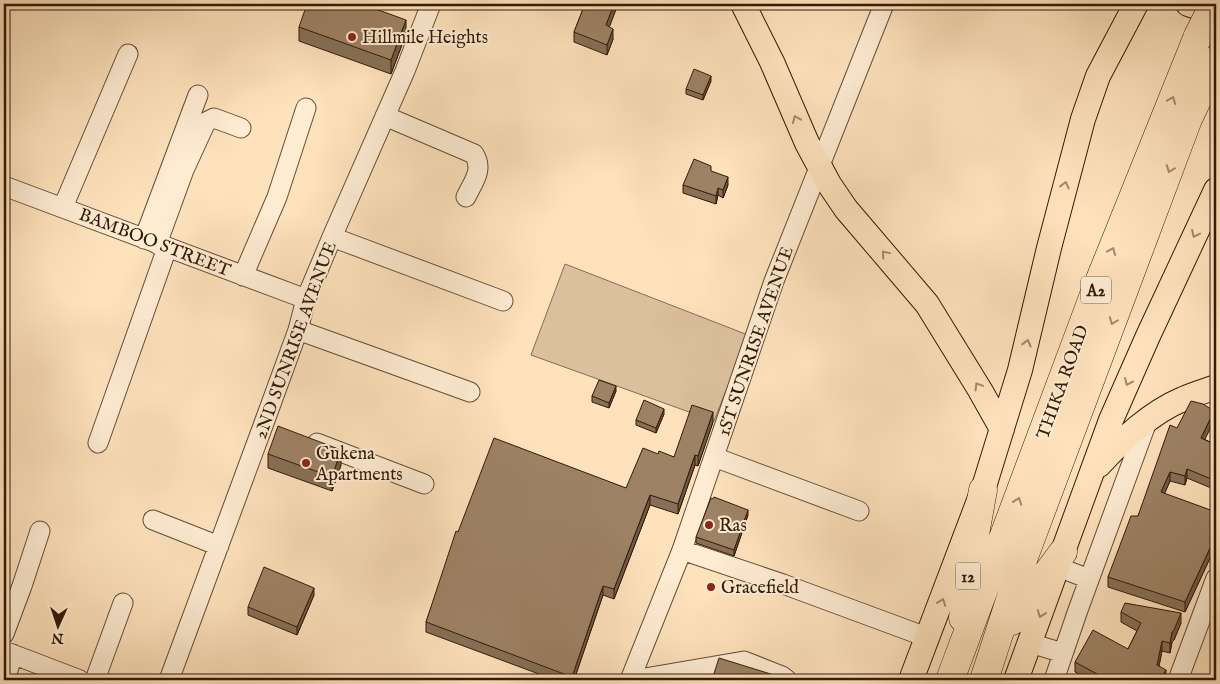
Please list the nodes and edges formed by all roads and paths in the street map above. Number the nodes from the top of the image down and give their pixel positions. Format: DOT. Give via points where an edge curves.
graph roads {
  1 [pos="431,4"];
  2 [pos="743,4"];
  3 [pos="884,4"];
  4 [pos="1136,4"];
  5 [pos="1188,4"];
  6 [pos="1214,4"];
  7 [pos="1123,14"];
  8 [pos="1216,14"];
  9 [pos="128,54"];
  10 [pos="1216,60"];
  11 [pos="198,95"];
  12 [pos="306,108"];
  13 [pos="385,116"];
  14 [pos="241,128"];
  15 [pos="820,167"];
  16 [pos="4,186"];
  17 [pos="1216,190"];
  18 [pos="466,198"];
  19 [pos="63,207"];
  20 [pos="332,237"];
  21 [pos="156,244"];
  22 [pos="243,276"];
  23 [pos="306,299"];
  24 [pos="503,301"];
  25 [pos="298,330"];
  26 [pos="1216,387"];
  27 [pos="470,392"];
  28 [pos="1148,419"];
  29 [pos="264,423"];
  30 [pos="1002,429"];
  31 [pos="282,430"];
  32 [pos="300,437"];
  33 [pos="98,443"];
  34 [pos="714,457"];
  35 [pos="1094,471"];
  36 [pos="1126,476"];
  37 [pos="424,484"];
  38 [pos="984,490"];
  39 [pos="859,511"];
  40 [pos="152,520"];
  41 [pos="40,531"];
  42 [pos="219,546"];
  43 [pos="682,550"];
  44 [pos="1013,551"];
  45 [pos="1061,559"];
  46 [pos="1216,578"];
  47 [pos="1089,579"];
  48 [pos="123,603"];
  49 [pos="4,634"];
  50 [pos="929,638"];
  51 [pos="999,639"];
  52 [pos="1030,643"];
  53 [pos="9,652"];
  54 [pos="1063,654"];
  55 [pos="953,671"];
  56 [pos="5,680"];
  57 [pos="80,680"];
  58 [pos="96,680"];
  59 [pos="169,680"];
  60 [pos="632,680"];
  61 [pos="787,680"];
  62 [pos="911,680"];
  63 [pos="984,680"];
  64 [pos="1016,680"];
  65 [pos="1054,680"];
  66 [pos="1178,680"];
  1 -- 13 [label="street, 2ND SUNRISE AVENUE"];
  15 -- 2 [label="main road, one-way"];
  3 -- 15 [label="street, 1ST SUNRISE AVENUE"];
  4 -- 7 [label="main road"];
  5 -- 8 [label="main road"];
  44 -- 6 [label="highway, THIKA ROAD / A2, one-way, bridge" via="1096,292 1198,36"];
  30 -- 7 [label="main road, one-way" via="1020,370 1082,119"];
  9 -- 19 [label="street"];
  10 -- 44 [label="highway, THIKA ROAD / A2, one-way" via="1188,119"];
  11 -- 21 [label="street"];
  12 -- 22 [label="street" via="277,197"];
  13 -- 18 [label="street" via="474,154 479,162 478,171"];
  13 -- 20 [label="street, 2ND SUNRISE AVENUE"];
  14 -- 21 [label="street" via="214,118 206,122"];
  30 -- 15 [label="main road, one-way" via="927,304 846,208"];
  15 -- 34 [label="street, 1ST SUNRISE AVENUE" via="774,281"];
  16 -- 19 [label="street, BAMBOO STREET"];
  17 -- 35 [label="main road, one-way" via="1115,412"];
  19 -- 21 [label="street, BAMBOO STREET"];
  20 -- 23 [label="street, 2ND SUNRISE AVENUE"];
  20 -- 24 [label="street"];
  21 -- 22 [label="street, BAMBOO STREET"];
  21 -- 33 [label="street"];
  22 -- 23 [label="street, BAMBOO STREET"];
  23 -- 25 [label="street, 2ND SUNRISE AVENUE"];
  25 -- 27 [label="street"];
  25 -- 29 [label="street, 2ND SUNRISE AVENUE"];
  26 -- 28 [label="main road" via="1182,399"];
  28 -- 35 [label="main road"];
  28 -- 36 [label="street"];
  29 -- 31 [label="street"];
  29 -- 42 [label="street, 2ND SUNRISE AVENUE"];
  30 -- 38 [label="main road"];
  32 -- 37 [label="street"];
  34 -- 39 [label="street"];
  34 -- 43 [label="street, 1ST SUNRISE AVENUE"];
  35 -- 36 [label="street"];
  35 -- 45 [label="main road"];
  36 -- 47 [label="street"];
  50 -- 38 [label="main road, one-way"];
  38 -- 55 [label="highway, 12"];
  40 -- 42 [label="street"];
  41 -- 49 [label="street"];
  42 -- 59 [label="street, 2ND SUNRISE AVENUE"];
  43 -- 50 [label="street"];
  43 -- 60 [label="street, 1ST SUNRISE AVENUE"];
  44 -- 51 [label="highway, THIKA ROAD / A2"];
  44 -- 55 [label="highway, THIKA ROAD / A2"];
  45 -- 47 [label="street"];
  45 -- 51 [label="highway"];
  45 -- 52 [label="main road, one-way"];
  46 -- 66 [label="street"];
  47 -- 54 [label="street"];
  48 -- 58 [label="street"];
  50 -- 62 [label="main road"];
  51 -- 63 [label="highway, THIKA ROAD / A2"];
  52 -- 54 [label="street"];
  52 -- 64 [label="main road"];
  53 -- 56 [label="street"];
  53 -- 57 [label="street"];
  54 -- 65 [label="street"];
  60 -- 61 [label="street" via="744,661"];
}
